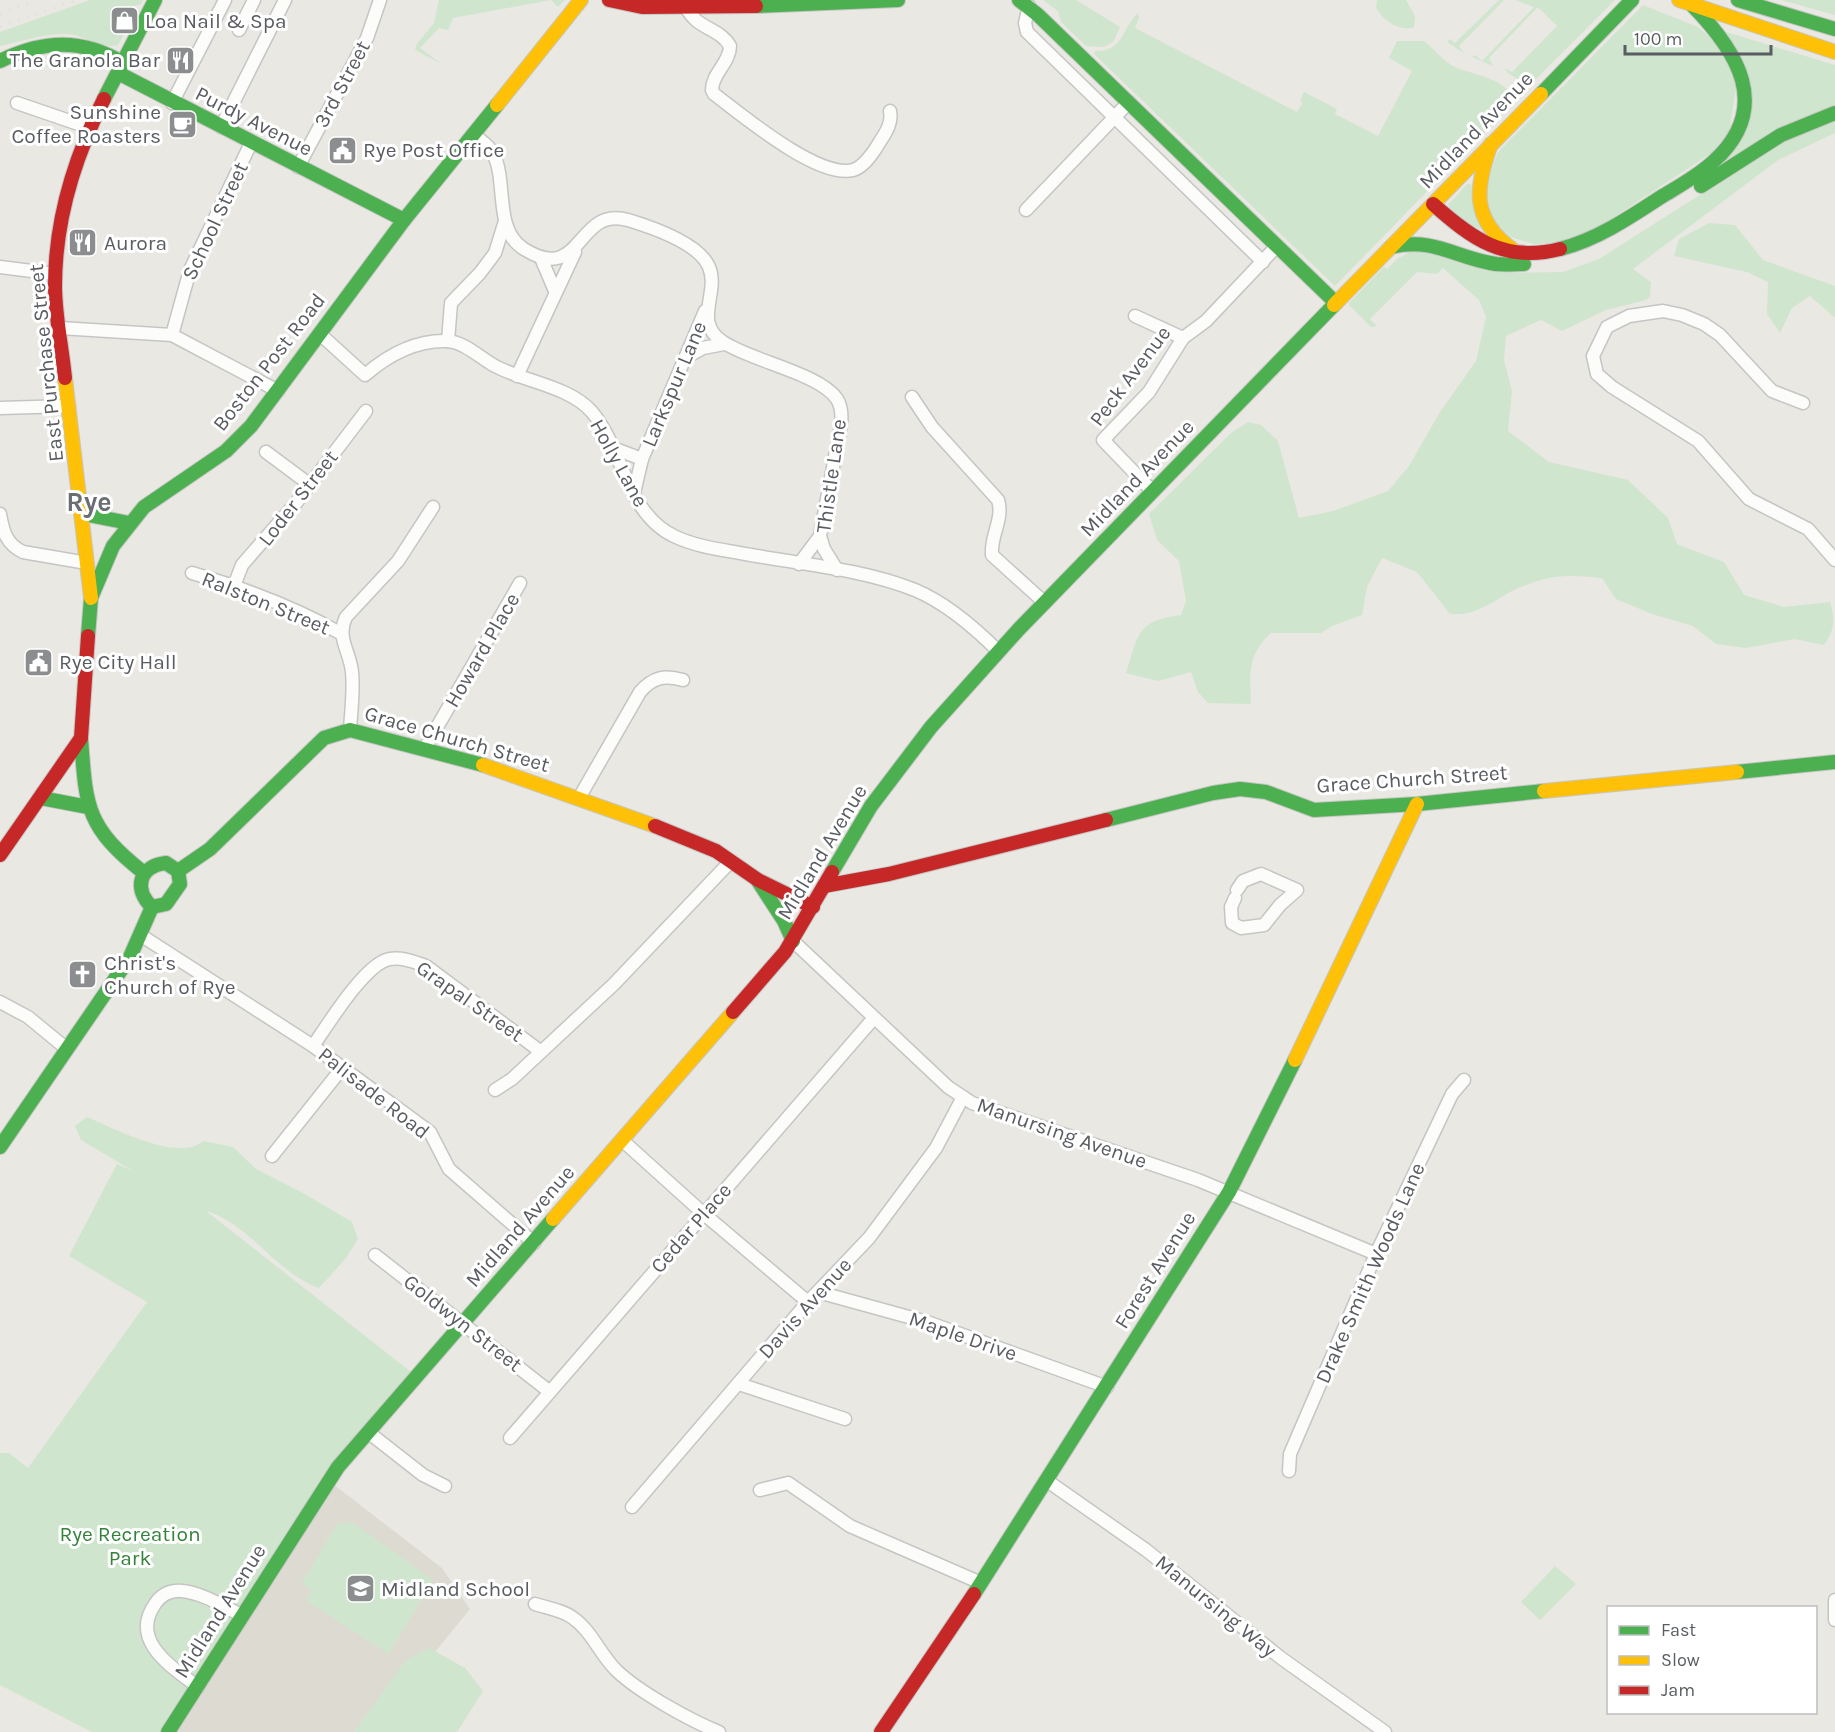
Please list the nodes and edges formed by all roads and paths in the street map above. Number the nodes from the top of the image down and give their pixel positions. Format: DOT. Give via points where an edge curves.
graph roads {
  1 [pos="155,0"];
  2 [pos="225,0"];
  3 [pos="254,0"];
  4 [pos="285,0"];
  5 [pos="380,0"];
  6 [pos="581,0"];
  7 [pos="609,0"];
  8 [pos="898,0"];
  9 [pos="1632,0"];
  10 [pos="1678,0"];
  11 [pos="1738,0"];
  12 [pos="854,1"];
  13 [pos="1024,3"];
  14 [pos="1692,5"];
  15 [pos="686,7"];
  16 [pos="1835,29"];
  17 [pos="239,30"];
  18 [pos="1835,52"];
  19 [pos="0,61"];
  20 [pos="121,68"];
  21 [pos="1129,102"];
  22 [pos="17,103"];
  23 [pos="172,103"];
  24 [pos="890,111"];
  25 [pos="1835,113"];
  26 [pos="1114,118"];
  27 [pos="220,127"];
  28 [pos="90,128"];
  29 [pos="473,134"];
  30 [pos="251,143"];
  31 [pos="1491,144"];
  32 [pos="298,167"];
  33 [pos="1429,209"];
  34 [pos="1026,210"];
  35 [pos="404,220"];
  36 [pos="505,221"];
  37 [pos="1277,246"];
  38 [pos="577,247"];
  39 [pos="1391,247"];
  40 [pos="1605,247"];
  41 [pos="523,249"];
  42 [pos="495,253"];
  43 [pos="541,258"];
  44 [pos="1525,260"];
  45 [pos="1263,262"];
  46 [pos="1567,262"];
  47 [pos="0,267"];
  48 [pos="55,274"];
  49 [pos="555,291"];
  50 [pos="1336,303"];
  51 [pos="706,308"];
  52 [pos="1135,316"];
  53 [pos="60,328"];
  54 [pos="320,334"];
  55 [pos="172,335"];
  56 [pos="1183,339"];
  57 [pos="448,341"];
  58 [pos="724,344"];
  59 [pos="685,358"];
  60 [pos="517,376"];
  61 [pos="278,391"];
  62 [pos="912,397"];
  63 [pos="1803,403"];
  64 [pos="69,406"];
  65 [pos="0,408"];
  66 [pos="366,411"];
  67 [pos="613,448"];
  68 [pos="266,452"];
  69 [pos="642,459"];
  70 [pos="309,484"];
  71 [pos="1153,492"];
  72 [pos="633,494"];
  73 [pos="433,507"];
  74 [pos="0,514"];
  75 [pos="82,514"];
  76 [pos="129,523"];
  77 [pos="820,536"];
  78 [pos="1835,560"];
  79 [pos="87,563"];
  80 [pos="799,564"];
  81 [pos="837,570"];
  82 [pos="192,573"];
  83 [pos="520,583"];
  84 [pos="234,586"];
  85 [pos="91,597"];
  86 [pos="1045,603"];
  87 [pos="340,633"];
  88 [pos="998,651"];
  89 [pos="683,680"];
  90 [pos="350,730"];
  91 [pos="81,738"];
  92 [pos="425,748"];
  93 [pos="1835,762"];
  94 [pos="41,798"];
  95 [pos="579,798"];
  96 [pos="1418,804"];
  97 [pos="88,807"];
  98 [pos="0,855"];
  99 [pos="731,861"];
  100 [pos="178,871"];
  101 [pos="144,873"];
  102 [pos="758,880"];
  103 [pos="824,886"];
  104 [pos="1236,894"];
  105 [pos="152,907"];
  106 [pos="813,907"];
  107 [pos="142,936"];
  108 [pos="793,941"];
  109 [pos="0,1002"];
  110 [pos="873,1019"];
  111 [pos="313,1046"];
  112 [pos="67,1049"];
  113 [pos="540,1051"];
  114 [pos="343,1067"];
  115 [pos="1464,1080"];
  116 [pos="495,1090"];
  117 [pos="963,1097"];
  118 [pos="623,1141"];
  119 [pos="0,1147"];
  120 [pos="272,1156"];
  121 [pos="1229,1192"];
  122 [pos="704,1214"];
  123 [pos="534,1243"];
  124 [pos="1376,1254"];
  125 [pos="375,1255"];
  126 [pos="818,1292"];
  127 [pos="808,1302"];
  128 [pos="464,1322"];
  129 [pos="739,1384"];
  130 [pos="1107,1387"];
  131 [pos="550,1392"];
  132 [pos="846,1419"];
  133 [pos="368,1432"];
  134 [pos="510,1438"];
  135 [pos="1289,1471"];
  136 [pos="1046,1480"];
  137 [pos="445,1486"];
  138 [pos="760,1490"];
  139 [pos="632,1507"];
  140 [pos="981,1582"];
  141 [pos="1835,1600"];
  142 [pos="535,1604"];
  143 [pos="243,1616"];
  144 [pos="1835,1620"];
  145 [pos="198,1687"];
  146 [pos="168,1732"];
  147 [pos="719,1732"];
  148 [pos="881,1732"];
  149 [pos="1385,1732"];
  1 -- 20 [label="main road, East Purchase Street"];
  2 -- 23 [label="street"];
  3 -- 17 [label="street"];
  4 -- 27 [label="street"];
  5 -- 32 [label="street, 3rd Street" via="367,38"];
  6 -- 29 [label="main road, Boston Post Road"];
  7 -- 15 [label="main road" via="642,7"];
  8 -- 12 [label="main road"];
  9 -- 31 [label="main road, Midland Avenue"];
  10 -- 14 [label="main road"];
  11 -- 16 [label="main road"];
  12 -- 15 [label="main road"];
  13 -- 21 [label="main road"];
  13 -- 26 [label="street" via="1027,33"];
  14 -- 18 [label="main road"];
  14 -- 44 [label="main road" via="1729,45 1743,77 1742,113 1729,146 1701,171 1595,238"];
  15 -- 24 [label="street" via="695,21 722,35 730,46 728,58 712,85 714,94 775,139 815,162 838,171 860,166 870,158 887,130"];
  19 -- 20 [label="main road, Purdy Avenue" via="36,45 62,42 100,50"];
  20 -- 23 [label="main road, Purdy Avenue"];
  20 -- 28 [label="main road, East Purchase Street"];
  21 -- 26 [label="street"];
  21 -- 37 [label="main road"];
  22 -- 28 [label="street"];
  23 -- 27 [label="main road, Purdy Avenue"];
  25 -- 40 [label="main road" via="1781,135"];
  26 -- 34 [label="street"];
  26 -- 45 [label="street"];
  27 -- 30 [label="main road, Purdy Avenue"];
  28 -- 48 [label="main road, East Purchase Street" via="62,206"];
  29 -- 35 [label="main road, Boston Post Road"];
  29 -- 36 [label="street" via="494,154"];
  30 -- 32 [label="main road, Purdy Avenue"];
  30 -- 55 [label="street, School Street" via="190,270"];
  31 -- 33 [label="main road, Midland Avenue"];
  31 -- 44 [label="main road" via="1480,177 1482,214 1502,242"];
  32 -- 35 [label="main road, Purdy Avenue"];
  33 -- 39 [label="main road, Midland Avenue"];
  33 -- 44 [label="main road" via="1448,235 1471,250 1495,259"];
  35 -- 54 [label="main road, Boston Post Road"];
  36 -- 41 [label="street" via="511,237"];
  36 -- 42 [label="street"];
  37 -- 45 [label="street, Peck Avenue"];
  37 -- 50 [label="main road"];
  38 -- 43 [label="street" via="565,257"];
  38 -- 49 [label="street"];
  38 -- 51 [label="street" via="590,227 612,218 630,220 682,241 699,253 709,267 711,284"];
  39 -- 44 [label="main road" via="1424,241 1492,264"];
  39 -- 50 [label="main road, Midland Avenue"];
  41 -- 42 [label="street"];
  41 -- 43 [label="street"];
  42 -- 57 [label="street" via="451,303"];
  43 -- 49 [label="street"];
  44 -- 46 [label="main road"];
  45 -- 56 [label="street, Peck Avenue"];
  47 -- 48 [label="street"];
  48 -- 53 [label="main road, East Purchase Street"];
  49 -- 60 [label="street"];
  50 -- 71 [label="main road, Midland Avenue"];
  51 -- 58 [label="street" via="711,330"];
  51 -- 59 [label="street, Larkspur Lane"];
  52 -- 56 [label="street"];
  53 -- 55 [label="street"];
  53 -- 64 [label="main road, East Purchase Street"];
  54 -- 57 [label="street" via="365,375 394,353"];
  54 -- 61 [label="main road, Boston Post Road"];
  55 -- 61 [label="street"];
  56 -- 71 [label="street, Peck Avenue" via="1149,392 1103,440"];
  57 -- 60 [label="street, Holly Lane"];
  58 -- 59 [label="street" via="703,348"];
  58 -- 77 [label="street, Thistle Lane" via="813,381 836,398 841,425"];
  59 -- 69 [label="street, Larkspur Lane"];
  60 -- 67 [label="street, Holly Lane" via="581,402 594,415"];
  61 -- 76 [label="main road, Boston Post Road" via="252,426 226,451 154,498"];
  62 -- 86 [label="street" via="932,427 998,500 992,555"];
  63 -- 78 [label="street" via="1772,391 1720,334 1682,315 1663,311 1629,316 1607,327 1593,356 1597,374 1612,387 1698,441 1749,500 1808,529"];
  64 -- 65 [label="street"];
  64 -- 75 [label="main road, East Purchase Street"];
  66 -- 70 [label="street, Loder Street"];
  67 -- 69 [label="street"];
  67 -- 72 [label="street, Holly Lane"];
  68 -- 70 [label="street"];
  69 -- 72 [label="street, Larkspur Lane"];
  70 -- 84 [label="street, Loder Street" via="242,565"];
  71 -- 86 [label="main road, Midland Avenue"];
  72 -- 80 [label="street, Holly Lane" via="647,514 675,537"];
  73 -- 87 [label="street" via="398,561 346,617"];
  74 -- 79 [label="street" via="4,533 15,548"];
  75 -- 76 [label="main road"];
  75 -- 79 [label="main road, East Purchase Street"];
  76 -- 85 [label="main road, Boston Post Road" via="113,546"];
  77 -- 80 [label="street"];
  77 -- 81 [label="street, Thistle Lane"];
  79 -- 85 [label="main road, East Purchase Street"];
  80 -- 81 [label="street, Holly Lane"];
  81 -- 88 [label="street, Holly Lane" via="923,594 968,623"];
  82 -- 84 [label="street, Ralston Street"];
  83 -- 92 [label="street, Howard Place"];
  84 -- 87 [label="street, Ralston Street"];
  85 -- 91 [label="main road, Boston Post Road"];
  86 -- 88 [label="main road, Midland Avenue"];
  87 -- 90 [label="street" via="352,672"];
  88 -- 103 [label="main road, Midland Avenue" via="931,727 871,806"];
  89 -- 95 [label="street" via="654,679 640,692"];
  90 -- 92 [label="main road, Grace Church Street"];
  90 -- 100 [label="main road, Grace Church Street" via="324,738 210,849"];
  91 -- 94 [label="main road, Boston Post Road"];
  91 -- 97 [label="main road"];
  92 -- 95 [label="main road, Grace Church Street"];
  93 -- 96 [label="main road, Grace Church Street"];
  94 -- 97 [label="main road"];
  94 -- 98 [label="main road, Boston Post Road"];
  95 -- 99 [label="main road, Grace Church Street" via="700,843"];
  96 -- 103 [label="main road, Grace Church Street" via="1314,810 1266,792 1240,789 889,874"];
  96 -- 121 [label="main road, Forest Avenue"];
  97 -- 101 [label="main road" via="105,841"];
  99 -- 102 [label="main road, Grace Church Street"];
  99 -- 113 [label="street, Grapal Street" via="614,984"];
  100 -- 101 [label="main road" via="159,863"];
  100 -- 105 [label="main road" via="180,884 172,897 166,904"];
  101 -- 105 [label="main road" via="139,889"];
  102 -- 106 [label="main road, Grace Church Street"];
  102 -- 108 [label="main road, Grace Church Street"];
  103 -- 106 [label="main road, Midland Avenue"];
  104 -- 104 [label="street" via="1243,881 1261,874 1297,890 1264,925 1251,928 1232,923 1231,907"];
  105 -- 107 [label="main road"];
  106 -- 108 [label="main road, Midland Avenue"];
  107 -- 111 [label="street, Palisade Road"];
  107 -- 112 [label="main road"];
  108 -- 110 [label="street, Manursing Avenue"];
  108 -- 118 [label="main road, Midland Avenue"];
  109 -- 112 [label="street" via="28,1017"];
  110 -- 117 [label="street, Manursing Avenue"];
  110 -- 122 [label="street, Cedar Place"];
  111 -- 113 [label="street, Grapal Street" via="370,970 389,959 409,959 426,966"];
  111 -- 114 [label="street, Palisade Road"];
  112 -- 119 [label="main road"];
  113 -- 116 [label="street"];
  114 -- 120 [label="street"];
  114 -- 123 [label="street, Palisade Road" via="430,1132 449,1169"];
  115 -- 124 [label="street, Drake Smith Woods Lane" via="1452,1094"];
  117 -- 121 [label="street, Manursing Avenue" via="993,1112"];
  117 -- 126 [label="street, Davis Avenue" via="936,1148 894,1206"];
  118 -- 122 [label="street"];
  118 -- 123 [label="main road, Midland Avenue"];
  121 -- 124 [label="street, Manursing Avenue"];
  121 -- 130 [label="main road, Forest Avenue"];
  122 -- 127 [label="street"];
  122 -- 131 [label="street, Cedar Place"];
  123 -- 128 [label="main road, Midland Avenue"];
  124 -- 135 [label="street, Drake Smith Woods Lane" via="1290,1454"];
  125 -- 128 [label="street, Goldwyn Street"];
  126 -- 127 [label="street, Davis Avenue"];
  126 -- 130 [label="street, Maple Drive" via="927,1322"];
  127 -- 129 [label="street, Davis Avenue"];
  128 -- 131 [label="street, Goldwyn Street"];
  128 -- 133 [label="main road, Midland Avenue"];
  129 -- 132 [label="street"];
  129 -- 139 [label="street, Davis Avenue"];
  130 -- 136 [label="main road, Forest Avenue"];
  131 -- 134 [label="street, Cedar Place"];
  133 -- 137 [label="street"];
  133 -- 143 [label="main road, Midland Avenue" via="319,1494"];
  136 -- 140 [label="main road, Forest Avenue"];
  136 -- 149 [label="street, Manursing Way" via="1146,1550 1281,1658"];
  138 -- 140 [label="street" via="788,1483 850,1526"];
  140 -- 148 [label="main road, Forest Avenue"];
  141 -- 144 [label="street"];
  142 -- 147 [label="street" via="572,1617 586,1628 623,1676 701,1725"];
  143 -- 145 [label="main road, Midland Avenue"];
  143 -- 145 [label="street" via="183,1591 167,1593 153,1606 145,1628 151,1647"];
  145 -- 146 [label="main road, Midland Avenue"];
}
